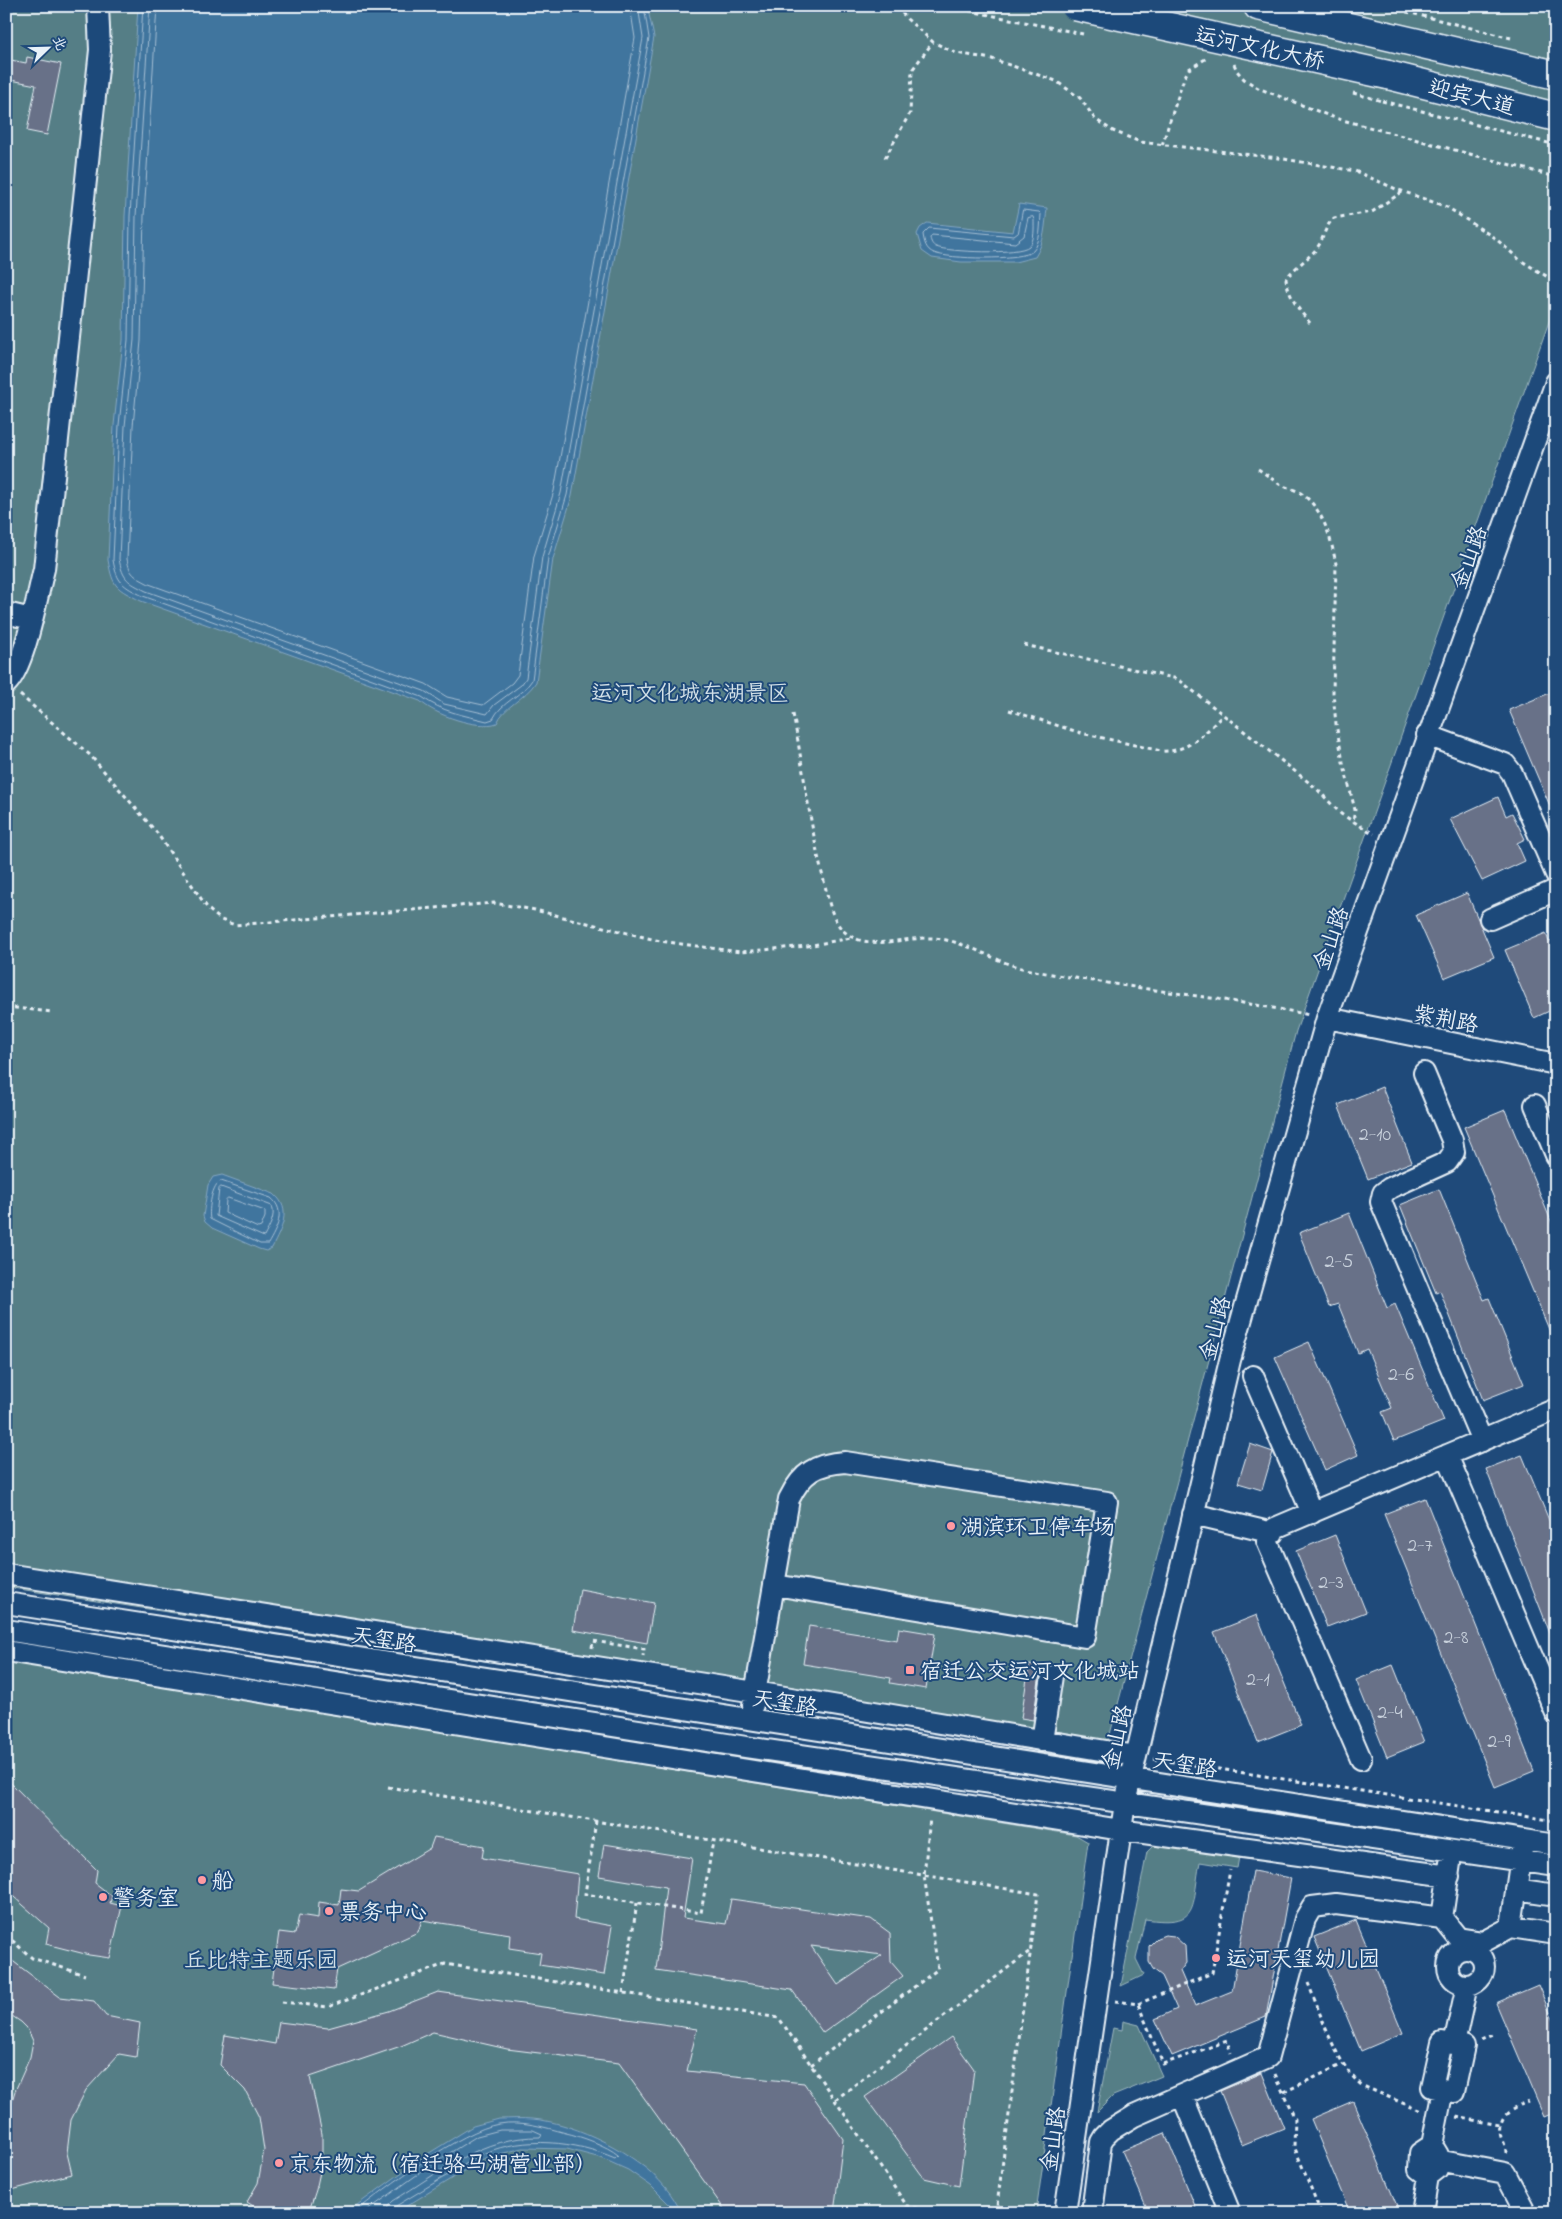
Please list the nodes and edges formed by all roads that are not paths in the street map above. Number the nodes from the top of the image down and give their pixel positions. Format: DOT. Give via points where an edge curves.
graph roads {
  1 [pos="98,6"];
  2 [pos="1075,6"];
  3 [pos="1258,6"];
  4 [pos="1392,37"];
  5 [pos="1525,67"];
  6 [pos="1556,70"];
  7 [pos="1556,75"];
  8 [pos="1385,88"];
  9 [pos="1550,116"];
  10 [pos="1556,382"];
  11 [pos="1556,407"];
  12 [pos="1520,484"];
  13 [pos="6,613"];
  14 [pos="31,619"];
  15 [pos="7,683"];
  16 [pos="1427,735"];
  17 [pos="1551,850"];
  18 [pos="1556,874"];
  19 [pos="1556,890"];
  20 [pos="1490,920"];
  21 [pos="1327,1018"];
  22 [pos="1556,1064"];
  23 [pos="1424,1073"];
  24 [pos="1535,1105"];
  25 [pos="1556,1155"];
  26 [pos="1253,1376"];
  27 [pos="1556,1409"];
  28 [pos="1482,1440"];
  29 [pos="1447,1455"];
  30 [pos="1312,1512"];
  31 [pos="1193,1514"];
  32 [pos="1273,1533"];
  33 [pos="6,1574"];
  34 [pos="775,1585"];
  35 [pos="6,1603"];
  36 [pos="6,1630"];
  37 [pos="463,1646"];
  38 [pos="6,1651"];
  39 [pos="459,1675"];
  40 [pos="1052,1676"];
  41 [pos="755,1692"];
  42 [pos="455,1701"];
  43 [pos="1556,1713"];
  44 [pos="750,1720"];
  45 [pos="452,1722"];
  46 [pos="840,1734"];
  47 [pos="1042,1741"];
  48 [pos="746,1747"];
  49 [pos="1136,1756"];
  50 [pos="1360,1758"];
  51 [pos="836,1760"];
  52 [pos="1130,1780"];
  53 [pos="833,1783"];
  54 [pos="1125,1803"];
  55 [pos="1120,1830"];
  56 [pos="1456,1830"];
  57 [pos="1524,1840"];
  58 [pos="1556,1845"];
  59 [pos="1452,1851"];
  60 [pos="1520,1861"];
  61 [pos="1556,1866"];
  62 [pos="1448,1876"];
  63 [pos="1516,1889"];
  64 [pos="1556,1895"];
  65 [pos="1442,1918"];
  66 [pos="1511,1926"];
  67 [pos="1556,1934"];
  68 [pos="1470,1945"];
  69 [pos="1182,2095"];
  70 [pos="1432,2160"];
  71 [pos="1066,2213"];
  72 [pos="1092,2213"];
  73 [pos="1230,2213"];
  74 [pos="1422,2213"];
  75 [pos="1526,2213"];
  1 -- 14 [label="street" via="100,50 44,569"];
  2 -- 8 [label="highway, 运河文化大桥, bridge"];
  3 -- 4 [label="highway, 运河文化大桥"];
  4 -- 5 [label="highway, 迎宾大道"];
  5 -- 6 [label="highway"];
  5 -- 7 [label="highway, 迎宾大道"];
  8 -- 9 [label="highway, 迎宾大道"];
  10 -- 12 [label="street, 金山路"];
  11 -- 12 [label="street, 金山路"];
  12 -- 16 [label="street, 金山路"];
  13 -- 14 [label="street"];
  14 -- 15 [label="street" via="14,677"];
  16 -- 17 [label="street" via="1505,764"];
  16 -- 21 [label="street, 金山路"];
  17 -- 18 [label="street"];
  19 -- 20 [label="street"];
  21 -- 22 [label="street, 紫荆路"];
  21 -- 31 [label="street, 金山路" via="1230,1360"];
  23 -- 28 [label="street" via="1454,1152 1447,1162 1390,1188 1383,1193 1381,1202"];
  24 -- 25 [label="street"];
  26 -- 30 [label="street"];
  27 -- 28 [label="street"];
  28 -- 29 [label="street"];
  29 -- 30 [label="street"];
  29 -- 43 [label="street"];
  30 -- 32 [label="street" via="1275,1528"];
  31 -- 32 [label="street"];
  31 -- 49 [label="street, 金山路"];
  32 -- 50 [label="street" via="1267,1541"];
  33 -- 37 [label="street"];
  34 -- 34 [label="street" via="789,1499 808,1472 830,1463 845,1462 1107,1502 1085,1637"];
  34 -- 41 [label="street"];
  35 -- 39 [label="street, 天玺路"];
  36 -- 42 [label="street, 天玺路"];
  37 -- 39 [label="street"];
  37 -- 41 [label="street"];
  38 -- 45 [label="street"];
  39 -- 42 [label="street"];
  39 -- 44 [label="street, 天玺路"];
  40 -- 47 [label="street"];
  41 -- 44 [label="street"];
  41 -- 47 [label="street"];
  42 -- 45 [label="street"];
  42 -- 48 [label="street, 天玺路"];
  44 -- 46 [label="street, 天玺路"];
  44 -- 48 [label="street"];
  45 -- 53 [label="street"];
  46 -- 51 [label="street"];
  46 -- 52 [label="street, 天玺路"];
  47 -- 49 [label="street"];
  48 -- 51 [label="street, 天玺路"];
  49 -- 52 [label="street, 金山路"];
  51 -- 53 [label="street"];
  51 -- 54 [label="street, 天玺路"];
  52 -- 54 [label="street, 金山路"];
  52 -- 56 [label="street, 天玺路"];
  53 -- 55 [label="street"];
  54 -- 55 [label="street, 金山路"];
  54 -- 59 [label="street, 天玺路"];
  55 -- 62 [label="street"];
  55 -- 71 [label="street, 金山路"];
  56 -- 57 [label="street, 天玺路"];
  56 -- 59 [label="street"];
  57 -- 58 [label="street, 天玺路"];
  57 -- 60 [label="street"];
  59 -- 60 [label="street, 天玺路"];
  59 -- 62 [label="street"];
  60 -- 61 [label="street, 天玺路"];
  60 -- 63 [label="street"];
  62 -- 65 [label="street"];
  63 -- 64 [label="street"];
  63 -- 66 [label="street"];
  65 -- 68 [label="street" via="1458,1938"];
  65 -- 69 [label="street" via="1336,1904 1312,1907 1305,1919 1268,2057"];
  66 -- 67 [label="street"];
  66 -- 68 [label="street" via="1483,1942"];
  68 -- 70 [label="street" via="1482,1960 1483,1971 1478,1981 1467,1985 1454,2044 1442,2042 1432,2087 1443,2090"];
  69 -- 72 [label="street" via="1134,2116 1104,2137"];
  69 -- 73 [label="street"];
  70 -- 74 [label="street"];
  70 -- 75 [label="street" via="1505,2173"];
}
